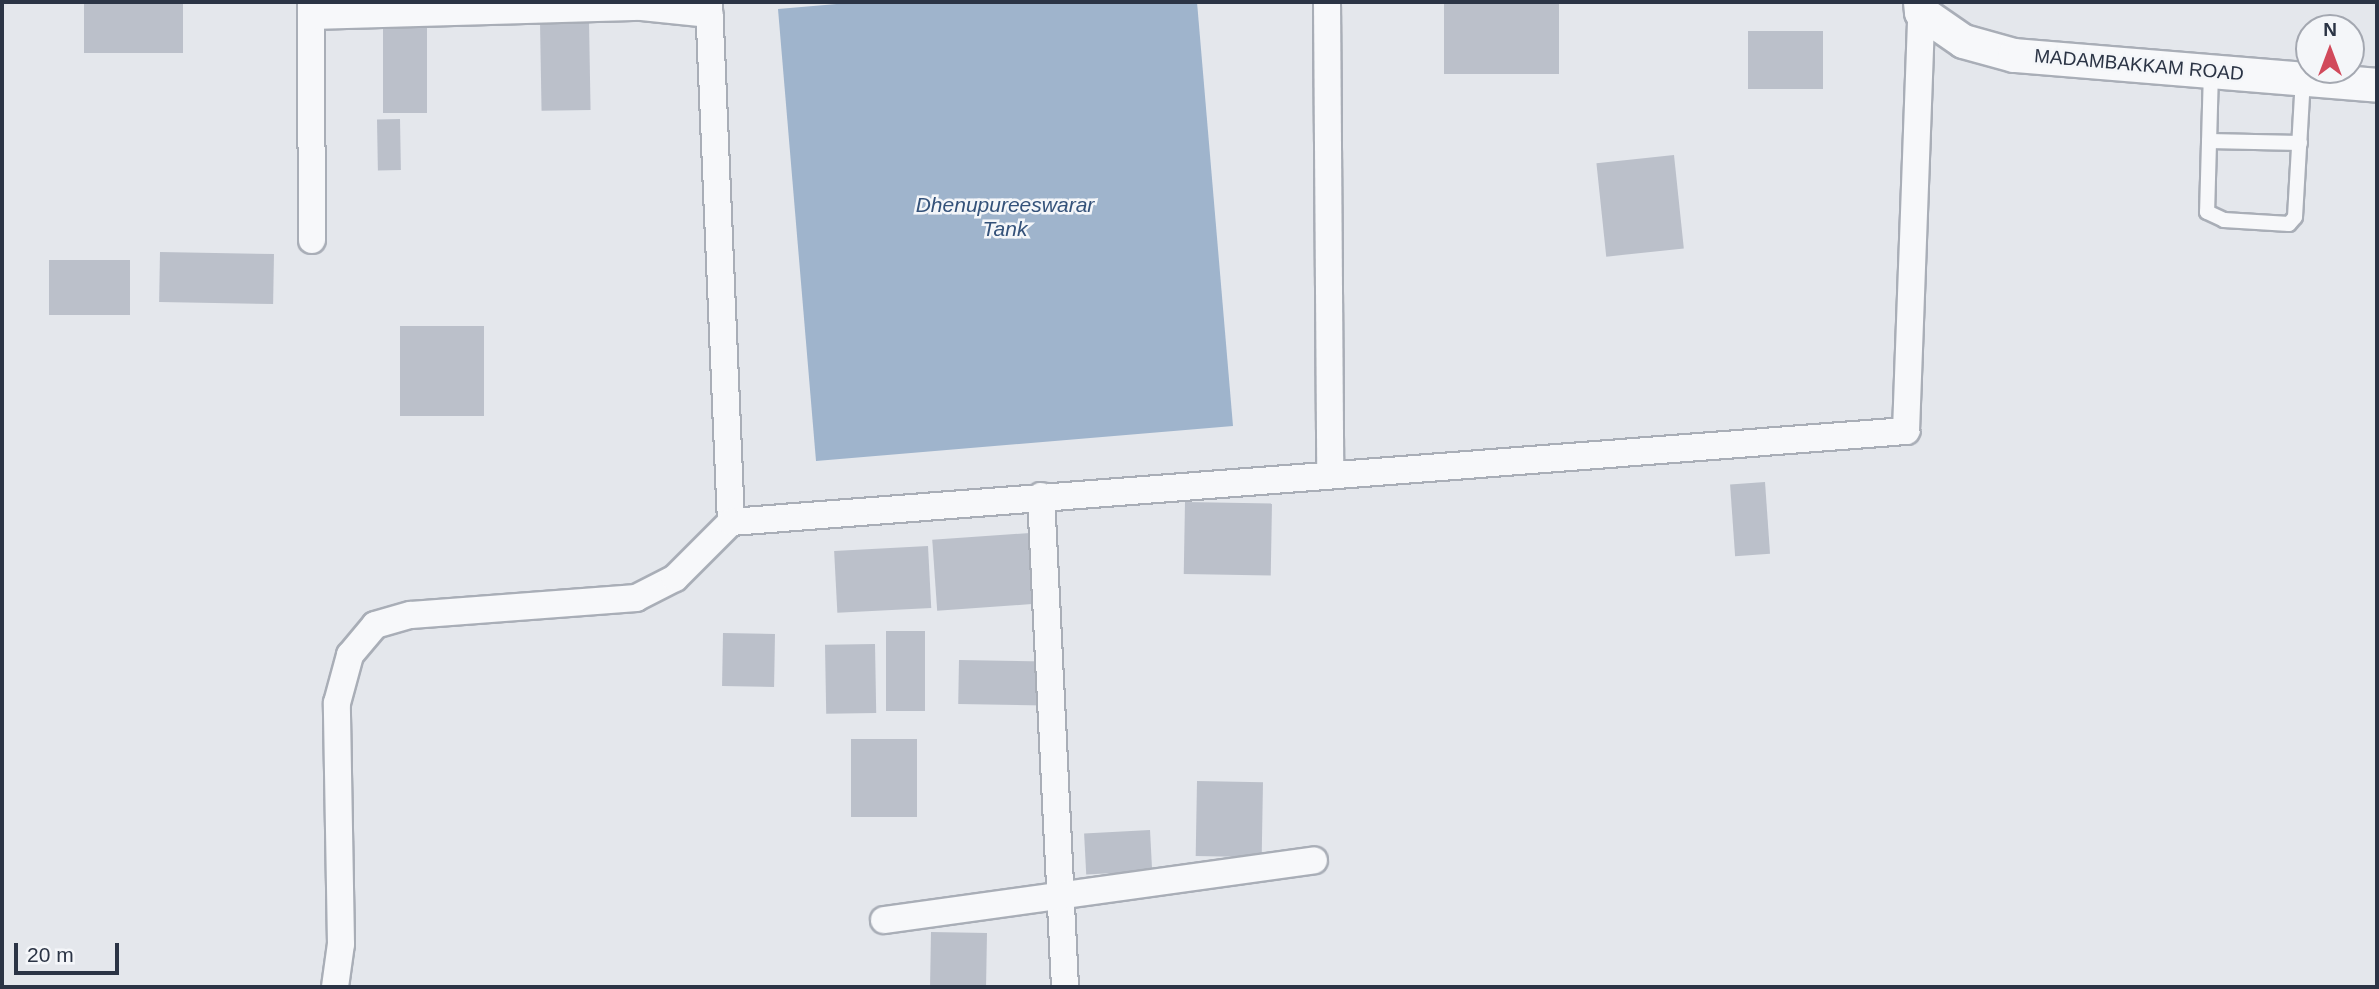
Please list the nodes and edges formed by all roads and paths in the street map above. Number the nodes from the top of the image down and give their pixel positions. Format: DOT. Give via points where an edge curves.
graph roads {
  1 [pos="1326,2"];
  2 [pos="1920,7"];
  3 [pos="710,8"];
  4 [pos="311,9"];
  5 [pos="2211,71"];
  6 [pos="2295,78"];
  7 [pos="2303,84"];
  8 [pos="2209,141"];
  9 [pos="2300,143"];
  10 [pos="312,240"];
  11 [pos="1329,474"];
  12 [pos="1041,496"];
  13 [pos="731,522"];
  14 [pos="1314,860"];
  15 [pos="1061,896"];
  16 [pos="884,919"];
  17 [pos="335,987"];
  18 [pos="1065,987"];
  1 -- 11 [label="street"];
  2 -- 5 [label="street, MADAMBAKKAM ROAD" via="1964,41 2014,55"];
  2 -- 11 [label="street" via="1906,431"];
  3 -- 4 [label="street"];
  3 -- 13 [label="street"];
  4 -- 10 [label="street"];
  5 -- 6 [label="street, MADAMBAKKAM ROAD"];
  5 -- 8 [label="lane"];
  7 -- 9 [label="lane"];
  8 -- 9 [label="lane"];
  8 -- 9 [label="lane" via="2207,212 2224,220 2289,224 2298,205"];
  11 -- 12 [label="street"];
  12 -- 13 [label="street"];
  12 -- 15 [label="street"];
  13 -- 17 [label="street" via="675,578 636,598 411,615 363,633 344,673 336,712 341,944"];
  14 -- 15 [label="street"];
  15 -- 16 [label="street"];
  15 -- 18 [label="street"];
}
